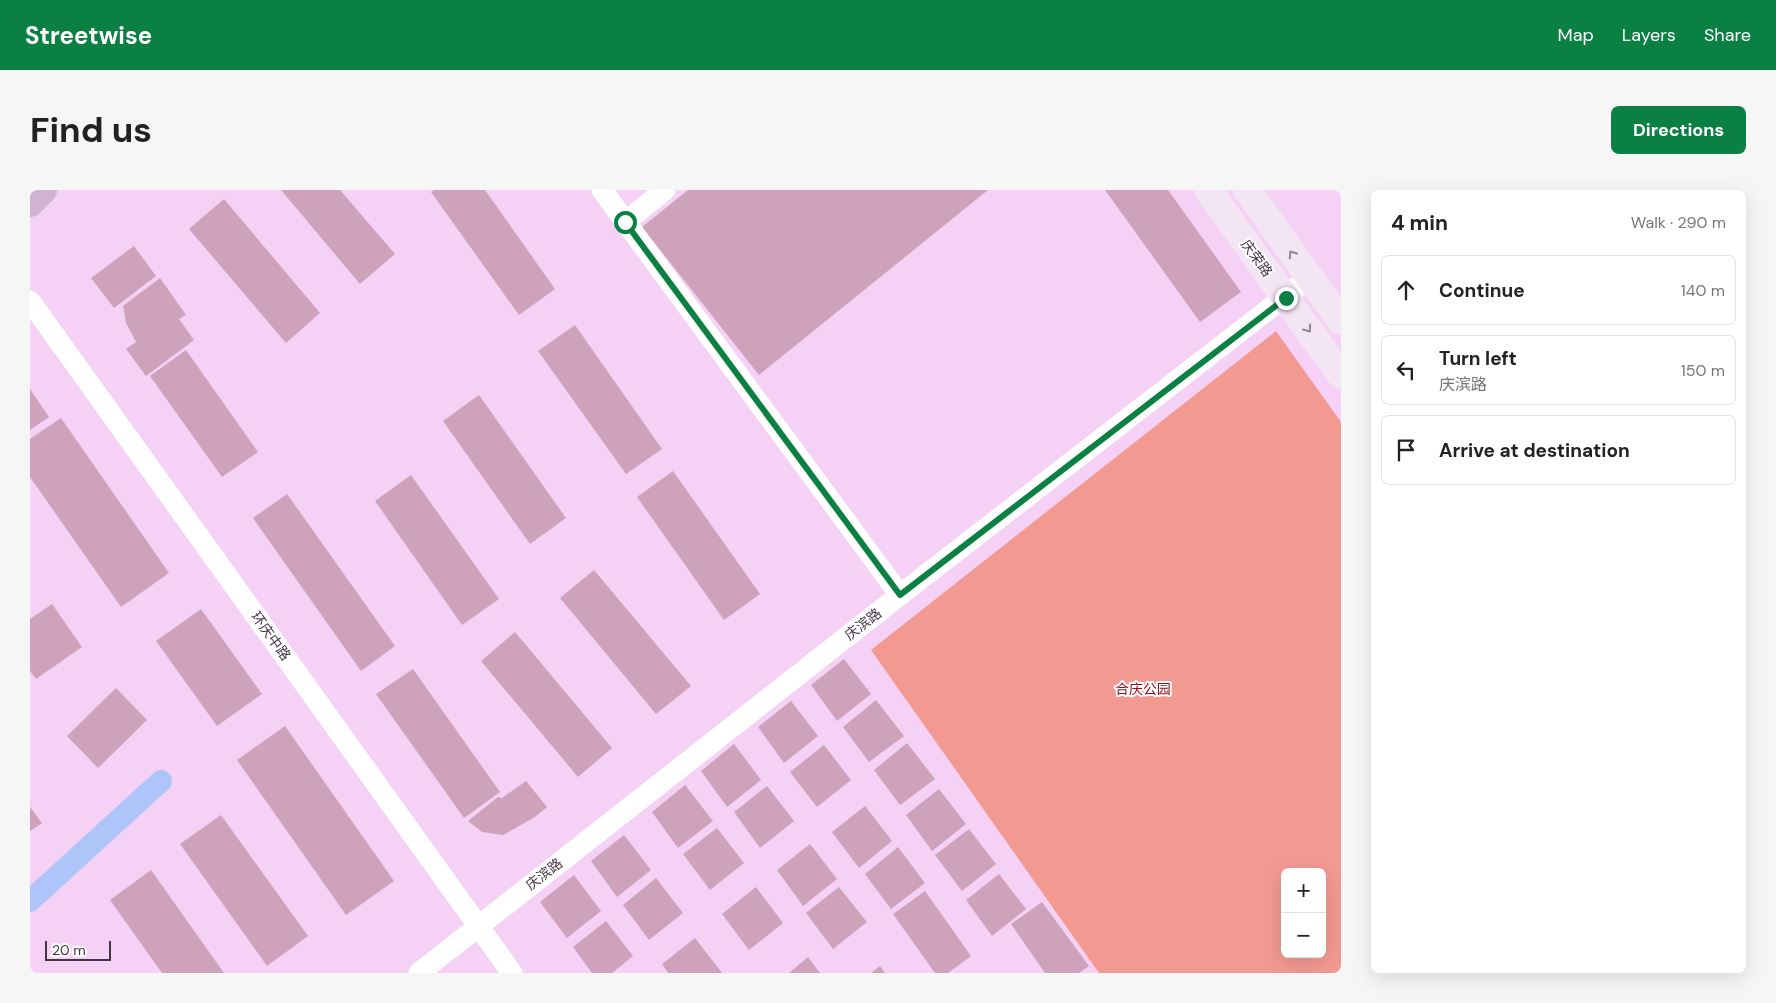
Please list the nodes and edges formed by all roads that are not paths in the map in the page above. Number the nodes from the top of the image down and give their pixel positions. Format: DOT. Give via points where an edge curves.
graph roads {
  1 [pos="43,190"];
  2 [pos="602,190"];
  3 [pos="665,190"];
  4 [pos="1208,190"];
  5 [pos="1247,190"];
  6 [pos="30,204"];
  7 [pos="625,222"];
  8 [pos="1310,278"];
  9 [pos="1286,298"];
  10 [pos="30,301"];
  11 [pos="1341,321"];
  12 [pos="1341,375"];
  13 [pos="900,595"];
  14 [pos="479,925"];
  15 [pos="419,973"];
  16 [pos="512,973"];
  1 -- 6 [label="main road"];
  2 -- 7 [label="street"];
  3 -- 7 [label="street"];
  4 -- 9 [label="street, 庆荣路"];
  8 -- 5 [label="street, one-way"];
  7 -- 13 [label="street"];
  8 -- 9 [label="street, 庆滨路"];
  8 -- 11 [label="street"];
  9 -- 12 [label="street, 庆荣路, one-way"];
  9 -- 13 [label="street, 庆滨路"];
  10 -- 14 [label="street, 环庆中路"];
  13 -- 14 [label="street, 庆滨路"];
  14 -- 15 [label="street, 庆滨路"];
  14 -- 16 [label="street, 环庆中路"];
}
